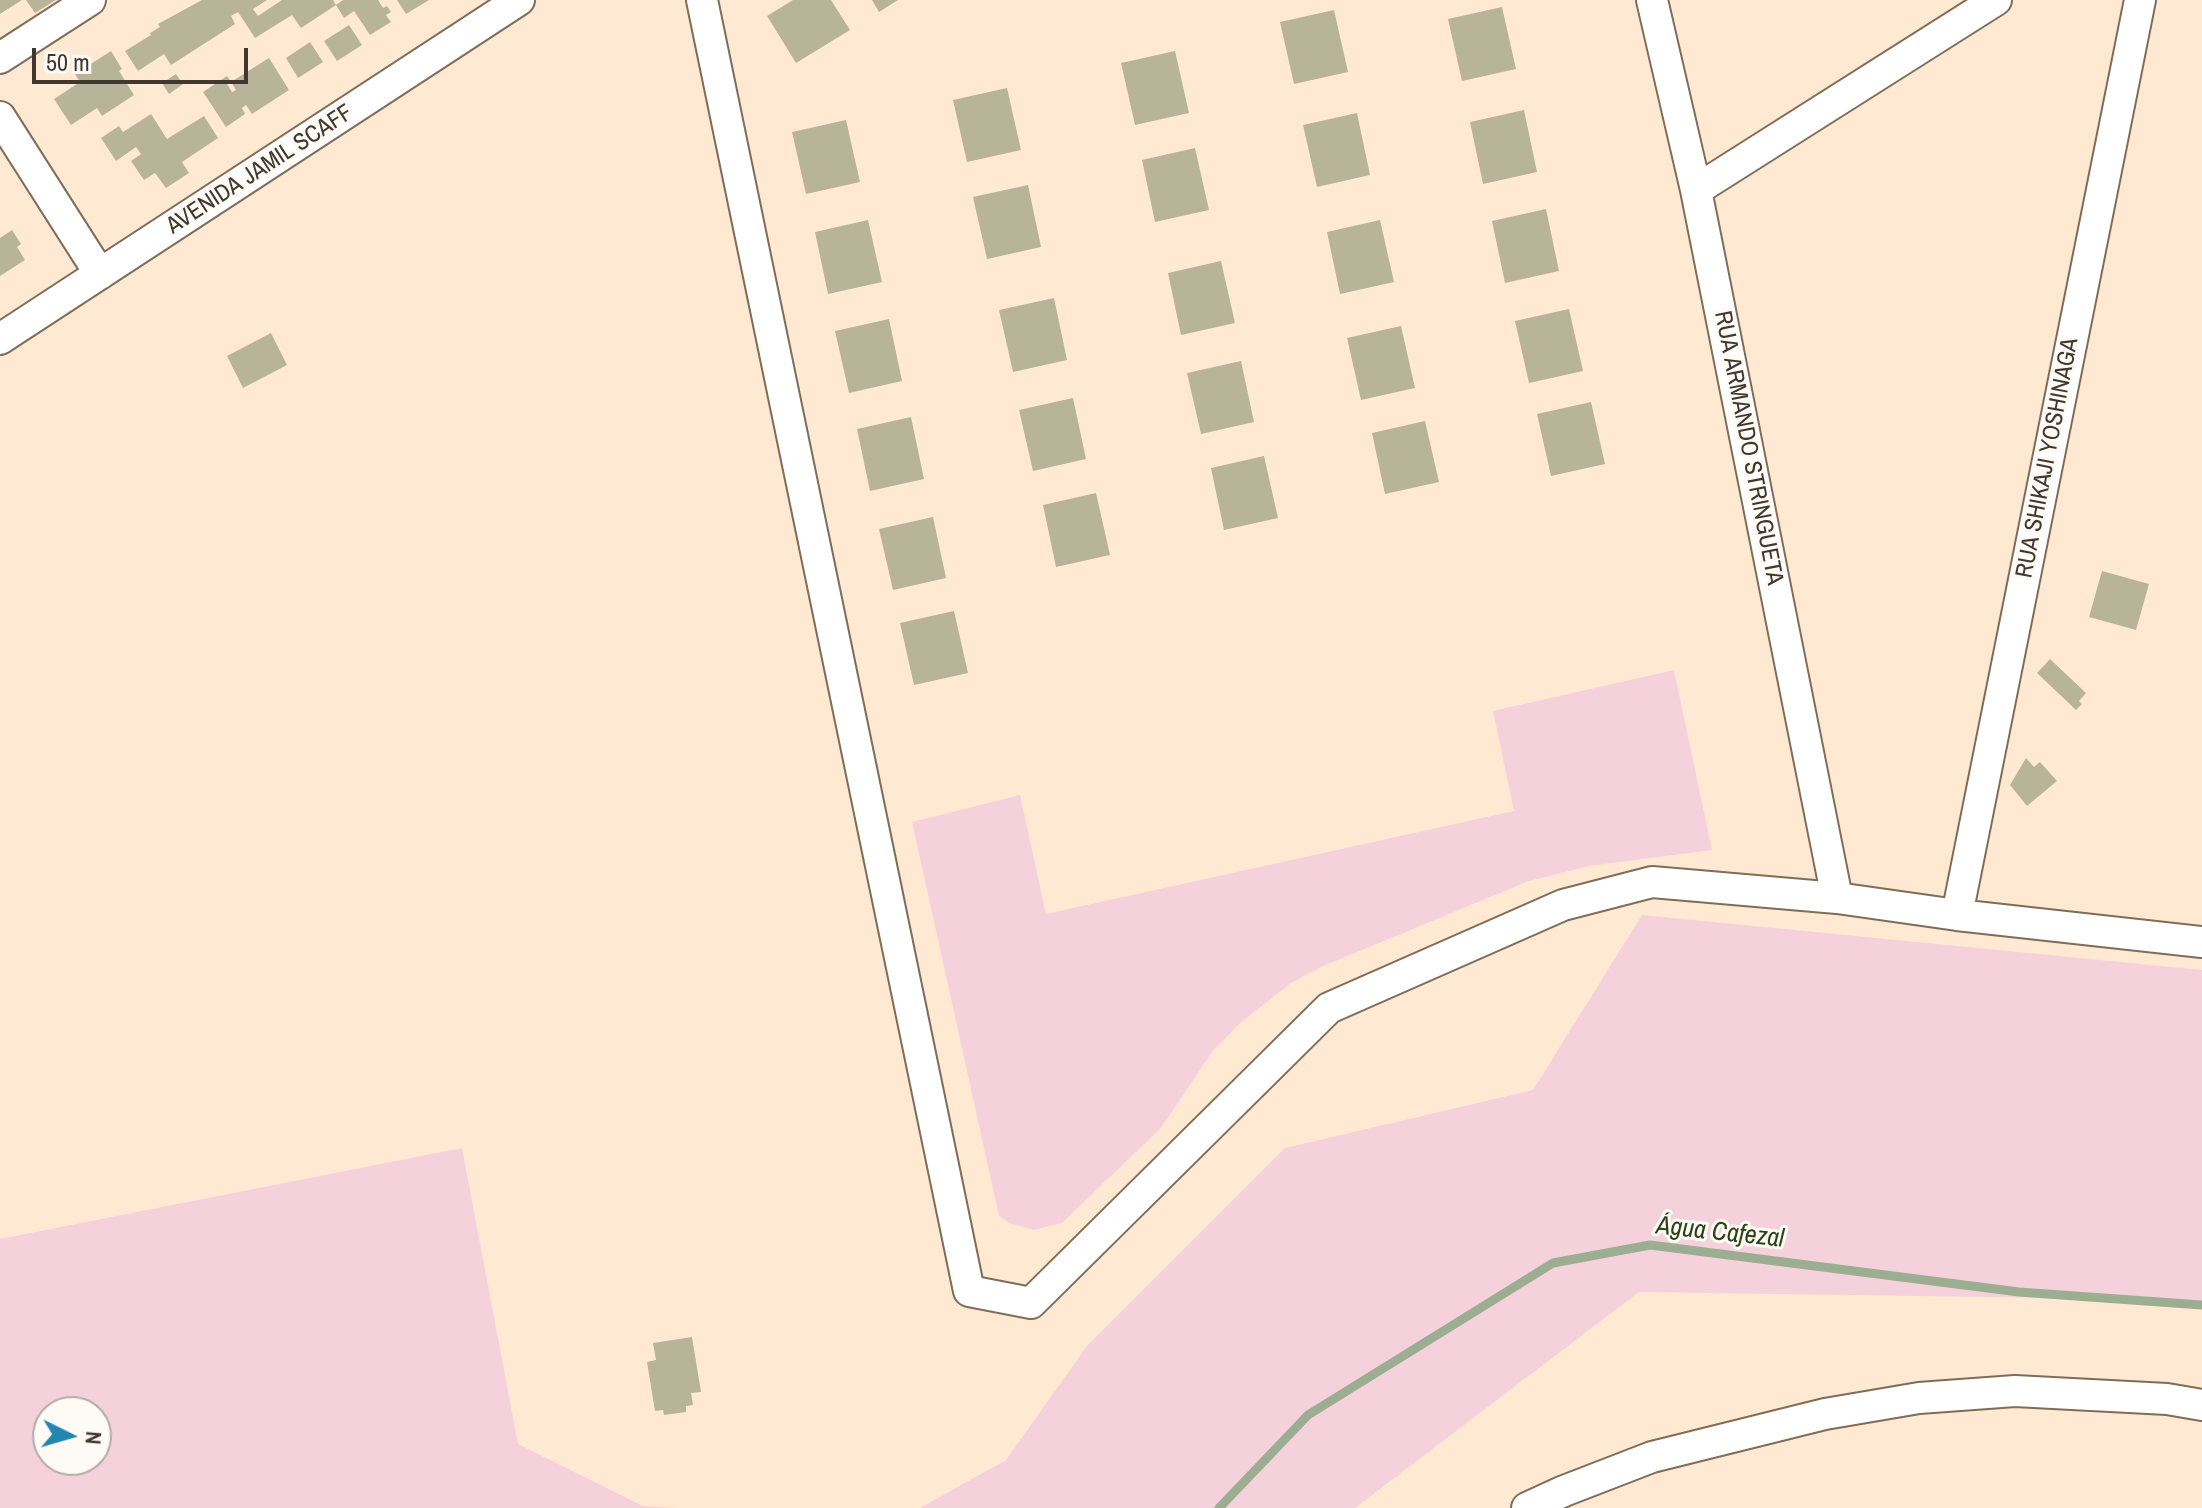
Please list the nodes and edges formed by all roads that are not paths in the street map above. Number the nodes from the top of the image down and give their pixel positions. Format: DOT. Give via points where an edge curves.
graph roads {
  1 [pos="90,0"];
  2 [pos="519,0"];
  3 [pos="702,0"];
  4 [pos="1652,0"];
  5 [pos="1996,0"];
  6 [pos="2140,0"];
  7 [pos="0,58"];
  8 [pos="0,117"];
  9 [pos="1696,190"];
  10 [pos="100,274"];
  11 [pos="0,339"];
  12 [pos="1837,898"];
  13 [pos="1957,915"];
  14 [pos="2200,933"];
  15 [pos="2202,1405"];
  16 [pos="1527,1508"];
  1 -- 7 [label="street"];
  2 -- 10 [label="street, AVENIDA JAMIL SCAFF"];
  3 -- 12 [label="street" via="969,1291 1031,1303 1329,1008 1563,905 1652,882"];
  4 -- 9 [label="street, RUA ARMANDO STRINGUETA"];
  5 -- 9 [label="street"];
  6 -- 13 [label="street, RUA SHIKAJI YOSHINAGA"];
  8 -- 10 [label="street"];
  9 -- 12 [label="street, RUA ARMANDO STRINGUETA"];
  10 -- 11 [label="street, AVENIDA JAMIL SCAFF"];
  12 -- 13 [label="street"];
  13 -- 14 [label="street"];
  15 -- 16 [label="street" via="2015,1391 1919,1398 1825,1414 1652,1457"];
}
